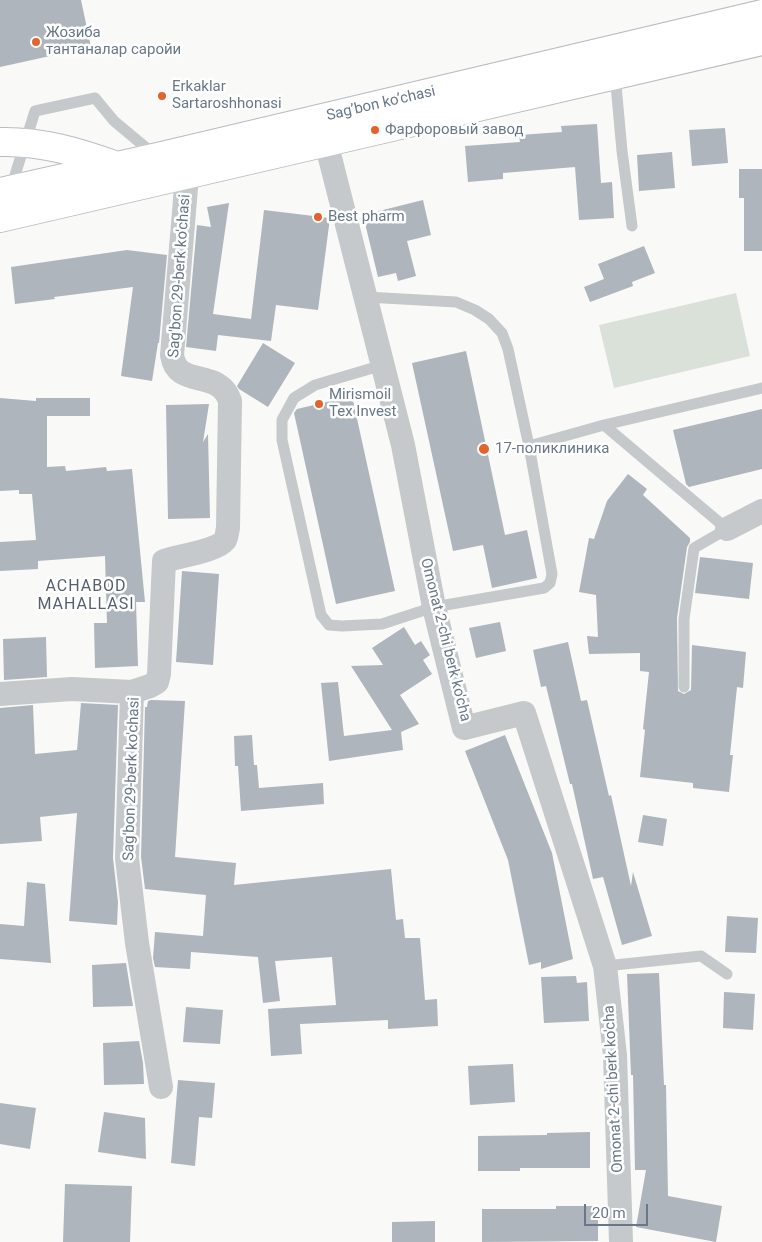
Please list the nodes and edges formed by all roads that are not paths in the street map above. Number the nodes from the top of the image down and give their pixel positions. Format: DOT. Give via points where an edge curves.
graph roads {
  1 [pos="759,19"];
  2 [pos="615,74"];
  3 [pos="326,142"];
  4 [pos="12,143"];
  5 [pos="158,157"];
  6 [pos="116,166"];
  7 [pos="187,176"];
  8 [pos="5,191"];
  9 [pos="0,218"];
  10 [pos="632,226"];
  11 [pos="366,297"];
  12 [pos="383,365"];
  13 [pos="762,388"];
  14 [pos="604,425"];
  15 [pos="529,446"];
  16 [pos="762,511"];
  17 [pos="728,529"];
  18 [pos="434,607"];
  19 [pos="684,687"];
  20 [pos="132,692"];
  21 [pos="0,694"];
  22 [pos="605,966"];
  23 [pos="727,974"];
  24 [pos="161,1087"];
  25 [pos="621,1242"];
  1 -- 2 [label="main road, Sag’bon ko’chasi"];
  1 -- 5 [label="main road, Sag’bon ko’chasi"];
  2 -- 3 [label="main road, Sag’bon ko’chasi"];
  2 -- 10 [label="lane"];
  3 -- 7 [label="main road, Sag’bon ko’chasi"];
  3 -- 11 [label="street, Omonat 2-chi berk ko'cha"];
  4 -- 5 [label="lane" via="35,111 95,98 114,121"];
  4 -- 6 [label="main road" via="61,148"];
  4 -- 8 [label="lane"];
  5 -- 6 [label="main road, Sag’bon ko’chasi"];
  6 -- 8 [label="main road, Sag’bon ko’chasi"];
  7 -- 9 [label="main road, Sag’bon ko’chasi"];
  7 -- 20 [label="street, Sag'bon 29-berk ko'chasi" via="173,365 180,372 219,385 227,391 230,401 228,528 225,540 216,546 164,561 159,674 157,682"];
  11 -- 12 [label="street, Omonat 2-chi berk ko'cha"];
  11 -- 15 [label="lane" via="456,302 489,320 502,333 508,349"];
  12 -- 18 [label="street, Omonat 2-chi berk ko'cha" via="403,445"];
  12 -- 18 [label="lane" via="315,385 294,398 282,420 282,440 321,615 329,625 382,624"];
  13 -- 14 [label="lane"];
  14 -- 15 [label="lane"];
  14 -- 17 [label="lane"];
  15 -- 18 [label="lane" via="552,574 550,583 544,588"];
  16 -- 17 [label="street"];
  17 -- 19 [label="lane" via="694,548 684,619"];
  18 -- 22 [label="street, Omonat 2-chi berk ko'cha" via="464,728 524,713"];
  20 -- 21 [label="street" via="72,688"];
  20 -- 24 [label="street, Sag'bon 29-berk ko'chasi" via="127,858 137,943"];
  22 -- 23 [label="lane" via="701,956"];
  22 -- 25 [label="street, Omonat 2-chi berk ko'cha" via="615,1055"];
}
